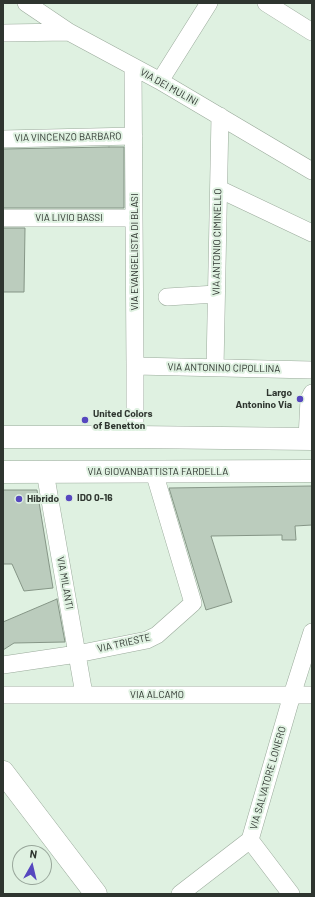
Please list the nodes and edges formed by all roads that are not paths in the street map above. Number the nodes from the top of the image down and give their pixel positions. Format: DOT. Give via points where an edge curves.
graph roads {
  1 [pos="209,3"];
  2 [pos="266,3"];
  3 [pos="34,7"];
  4 [pos="30,32"];
  5 [pos="69,32"];
  6 [pos="312,32"];
  7 [pos="3,33"];
  8 [pos="133,67"];
  9 [pos="160,81"];
  10 [pos="220,116"];
  11 [pos="134,136"];
  12 [pos="3,139"];
  13 [pos="312,170"];
  14 [pos="219,189"];
  15 [pos="3,218"];
  16 [pos="134,218"];
  17 [pos="312,233"];
  18 [pos="216,294"];
  19 [pos="167,297"];
  20 [pos="135,366"];
  21 [pos="214,368"];
  22 [pos="312,370"];
  23 [pos="312,393"];
  24 [pos="3,437"];
  25 [pos="135,437"];
  26 [pos="309,439"];
  27 [pos="312,471"];
  28 [pos="3,472"];
  29 [pos="45,472"];
  30 [pos="154,472"];
  31 [pos="312,632"];
  32 [pos="77,654"];
  33 [pos="3,665"];
  34 [pos="84,694"];
  35 [pos="3,695"];
  36 [pos="292,695"];
  37 [pos="312,695"];
  38 [pos="3,772"];
  39 [pos="250,840"];
  40 [pos="96,894"];
  41 [pos="180,894"];
  42 [pos="291,894"];
  1 -- 9 [label="street"];
  2 -- 6 [label="street"];
  3 -- 4 [label="street"];
  3 -- 5 [label="street, VIA DEI MULINI"];
  4 -- 5 [label="street"];
  4 -- 7 [label="street"];
  5 -- 8 [label="street, VIA DEI MULINI"];
  8 -- 9 [label="street, VIA DEI MULINI"];
  8 -- 11 [label="street, VIA EVANGELISTA DI BLASI"];
  9 -- 10 [label="street, VIA DEI MULINI"];
  10 -- 13 [label="street, VIA DEI MULINI"];
  10 -- 14 [label="street, VIA ANTONIO CIMINELLO"];
  11 -- 12 [label="street, VIA VINCENZO BARBARO"];
  11 -- 16 [label="street, VIA EVANGELISTA DI BLASI"];
  14 -- 17 [label="street"];
  14 -- 18 [label="street, VIA ANTONIO CIMINELLO"];
  15 -- 16 [label="street, VIA LIVIO BASSI"];
  16 -- 20 [label="street, VIA EVANGELISTA DI BLASI"];
  18 -- 19 [label="street"];
  18 -- 21 [label="street, VIA ANTONIO CIMINELLO"];
  20 -- 21 [label="street, VIA ANTONINO CIPOLLINA"];
  20 -- 25 [label="street, VIA EVANGELISTA DI BLASI"];
  21 -- 22 [label="street, VIA ANTONINO CIPOLLINA"];
  23 -- 26 [label="street" via="309,399"];
  24 -- 25 [label="main road"];
  25 -- 26 [label="main road"];
  27 -- 30 [label="main road, VIA GIOVANBATTISTA FARDELLA"];
  28 -- 29 [label="main road, VIA GIOVANBATTISTA FARDELLA"];
  29 -- 30 [label="main road, VIA GIOVANBATTISTA FARDELLA"];
  29 -- 32 [label="street, VIA MILANTI"];
  30 -- 32 [label="street, VIA TRIESTE" via="193,603 157,635 147,640"];
  31 -- 36 [label="street, VIA SALVATORE LONERO"];
  32 -- 33 [label="street, VIA TRIESTE"];
  32 -- 34 [label="street, VIA MILANTI"];
  34 -- 35 [label="street, VIA ALCAMO"];
  34 -- 36 [label="street, VIA ALCAMO"];
  36 -- 37 [label="street, VIA ALCAMO"];
  36 -- 39 [label="street, VIA SALVATORE LONERO"];
  38 -- 40 [label="main road"];
  39 -- 41 [label="street, VIA SALVATORE LONERO"];
  39 -- 42 [label="street"];
}
